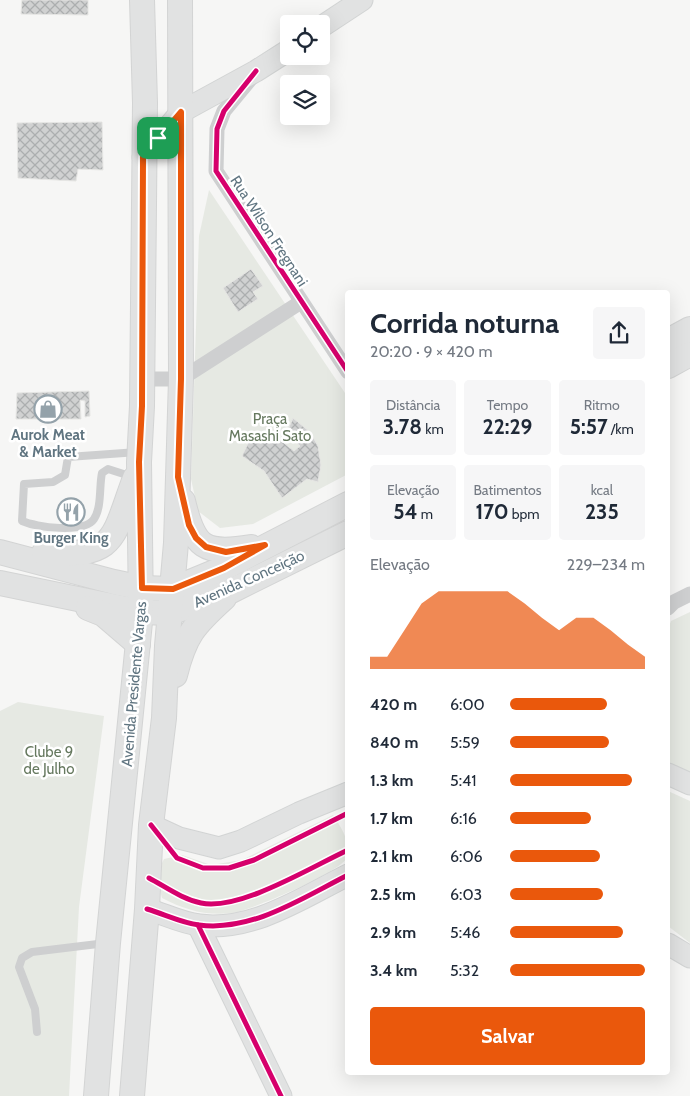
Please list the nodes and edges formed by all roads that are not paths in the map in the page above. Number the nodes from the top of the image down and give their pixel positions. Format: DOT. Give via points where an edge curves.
graph roads {
  1 [pos="142,0"];
  2 [pos="180,0"];
  3 [pos="362,0"];
  4 [pos="330,22"];
  5 [pos="280,56"];
  6 [pos="256,72"];
  7 [pos="181,112"];
  8 [pos="143,157"];
  9 [pos="300,302"];
  10 [pos="690,329"];
  11 [pos="670,340"];
  12 [pos="690,354"];
  13 [pos="670,365"];
  14 [pos="345,368"];
  15 [pos="142,379"];
  16 [pos="181,379"];
  17 [pos="138,464"];
  18 [pos="178,477"];
  19 [pos="345,505"];
  20 [pos="345,534"];
  21 [pos="265,545"];
  22 [pos="5,553"];
  23 [pos="0,583"];
  24 [pos="142,588"];
  25 [pos="173,589"];
  26 [pos="42,591"];
  27 [pos="231,591"];
  28 [pos="690,594"];
  29 [pos="670,606"];
  30 [pos="142,612"];
  31 [pos="170,613"];
  32 [pos="138,644"];
  33 [pos="164,718"];
  34 [pos="670,775"];
  35 [pos="690,784"];
  36 [pos="345,794"];
  37 [pos="152,824"];
  38 [pos="345,877"];
  39 [pos="147,908"];
  40 [pos="198,925"];
  41 [pos="108,943"];
  42 [pos="670,945"];
  43 [pos="690,957"];
  44 [pos="38,1032"];
  45 [pos="96,1096"];
  46 [pos="132,1096"];
  47 [pos="281,1096"];
  1 -- 8 [label="main road, Avenida Presidente Vargas"];
  2 -- 7 [label="main road, Avenida Presidente Vargas"];
  3 -- 4 [label="street"];
  5 -- 6 [label="street"];
  6 -- 7 [label="street"];
  6 -- 9 [label="street, Rua Wilson Fregnani" via="224,111 217,129 216,171"];
  7 -- 8 [label="street"];
  7 -- 16 [label="main road, Avenida Presidente Vargas"];
  8 -- 15 [label="main road, Avenida Presidente Vargas"];
  9 -- 14 [label="street, Rua Wilson Fregnani"];
  9 -- 16 [label="street"];
  10 -- 11 [label="main road"];
  12 -- 13 [label="main road"];
  15 -- 16 [label="street"];
  15 -- 17 [label="main road, Avenida Presidente Vargas"];
  16 -- 18 [label="main road, Avenida Presidente Vargas"];
  17 -- 17 [label="lane" via="68,457 65,475 52,482 24,484 22,521 53,527 89,524 95,519 102,472"];
  17 -- 22 [label="main road" via="115,534 94,552 74,555"];
  17 -- 24 [label="main road, Avenida Presidente Vargas"];
  18 -- 21 [label="main road" via="189,525 206,547 226,552"];
  18 -- 25 [label="main road, Avenida Presidente Vargas"];
  19 -- 21 [label="main road, Avenida Conceição"];
  20 -- 27 [label="main road, Avenida Conceição"];
  21 -- 25 [label="main road, Avenida Conceição" via="224,568"];
  22 -- 24 [label="main road, Avenida Conceição"];
  23 -- 26 [label="main road, Avenida Conceição"];
  24 -- 25 [label="main road, Avenida Conceição"];
  24 -- 30 [label="main road, Avenida Presidente Vargas"];
  25 -- 31 [label="main road, Avenida Presidente Vargas"];
  26 -- 30 [label="main road, Avenida Conceição"];
  26 -- 32 [label="main road" via="103,614"];
  27 -- 31 [label="main road, Avenida Conceição"];
  27 -- 33 [label="main road" via="190,632 182,647"];
  28 -- 29 [label="street"];
  30 -- 31 [label="main road, Avenida Conceição"];
  30 -- 32 [label="main road, Avenida Presidente Vargas"];
  31 -- 33 [label="main road, Avenida Presidente Vargas"];
  32 -- 41 [label="main road, Avenida Presidente Vargas"];
  33 -- 37 [label="main road, Avenida Presidente Vargas"];
  34 -- 35 [label="street"];
  36 -- 37 [label="street" via="219,848 179,838"];
  37 -- 39 [label="main road, Avenida Presidente Vargas"];
  38 -- 40 [label="street" via="262,917 236,924"];
  39 -- 40 [label="street"];
  39 -- 46 [label="main road, Avenida Presidente Vargas"];
  40 -- 47 [label="street"];
  41 -- 44 [label="lane" via="32,952 22,958 19,967 36,1009"];
  41 -- 45 [label="main road, Avenida Presidente Vargas"];
  42 -- 43 [label="street"];
}
